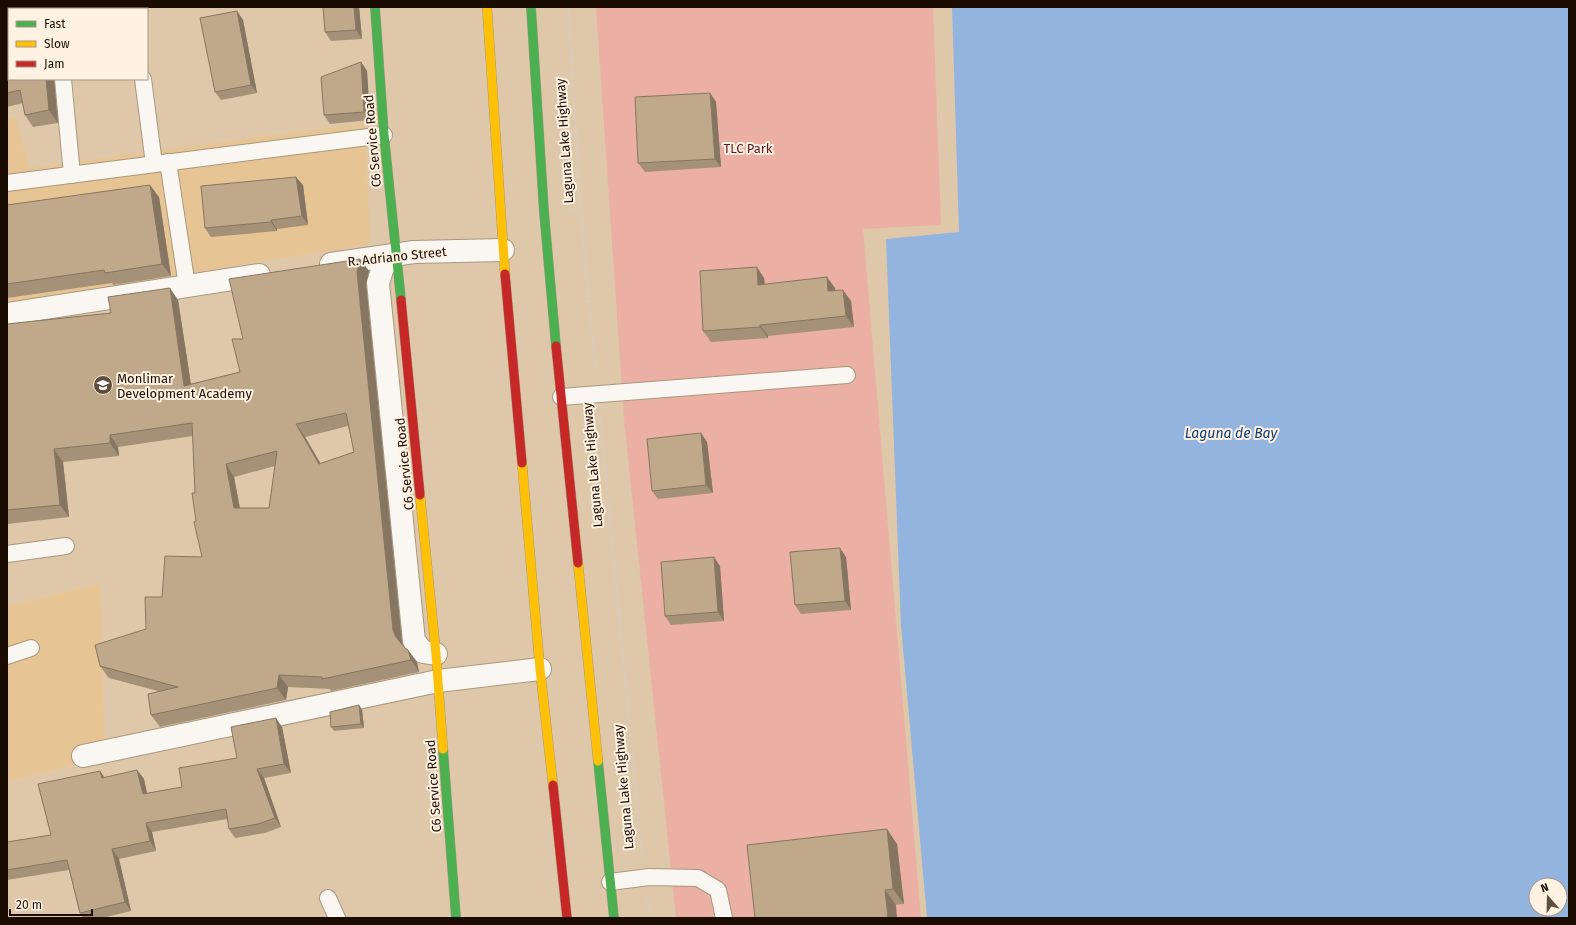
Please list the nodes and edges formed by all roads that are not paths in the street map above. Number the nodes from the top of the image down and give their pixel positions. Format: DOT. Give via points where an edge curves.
graph roads {
  1 [pos="375,7"];
  2 [pos="487,7"];
  3 [pos="531,7"];
  4 [pos="63,80"];
  5 [pos="143,80"];
  6 [pos="384,135"];
  7 [pos="161,163"];
  8 [pos="72,175"];
  9 [pos="7,183"];
  10 [pos="503,250"];
  11 [pos="405,253"];
  12 [pos="311,267"];
  13 [pos="280,272"];
  14 [pos="187,286"];
  15 [pos="7,314"];
  16 [pos="847,375"];
  17 [pos="561,396"];
  18 [pos="66,546"];
  19 [pos="7,554"];
  20 [pos="30,648"];
  21 [pos="436,654"];
  22 [pos="7,656"];
  23 [pos="540,669"];
  24 [pos="438,681"];
  25 [pos="83,756"];
  26 [pos="610,882"];
  27 [pos="328,898"];
  28 [pos="615,916"];
  29 [pos="337,918"];
  30 [pos="456,918"];
  31 [pos="567,918"];
  32 [pos="724,918"];
  1 -- 6 [label="main road, C6 Service Road"];
  2 -- 10 [label="main road"];
  3 -- 17 [label="main road, Laguna Lake Highway" via="544,212"];
  4 -- 8 [label="lane"];
  5 -- 7 [label="lane"];
  6 -- 7 [label="lane"];
  6 -- 11 [label="main road, C6 Service Road"];
  7 -- 8 [label="lane"];
  7 -- 14 [label="lane"];
  8 -- 9 [label="lane"];
  10 -- 11 [label="street, R. Adriano Street"];
  10 -- 23 [label="main road"];
  11 -- 12 [label="street, R. Adriano Street"];
  11 -- 21 [label="street" via="383,267 378,283 414,641 423,652"];
  13 -- 14 [label="street"];
  14 -- 15 [label="street"];
  16 -- 17 [label="lane"];
  17 -- 26 [label="main road, Laguna Lake Highway"];
  18 -- 19 [label="lane"];
  20 -- 22 [label="lane"];
  21 -- 24 [label="main road, C6 Service Road"];
  23 -- 24 [label="street"];
  23 -- 31 [label="main road"];
  24 -- 25 [label="street"];
  24 -- 30 [label="main road, C6 Service Road"];
  26 -- 28 [label="main road, Laguna Lake Highway"];
  26 -- 32 [label="lane" via="644,878 698,878 718,890"];
  27 -- 29 [label="lane"];
}
